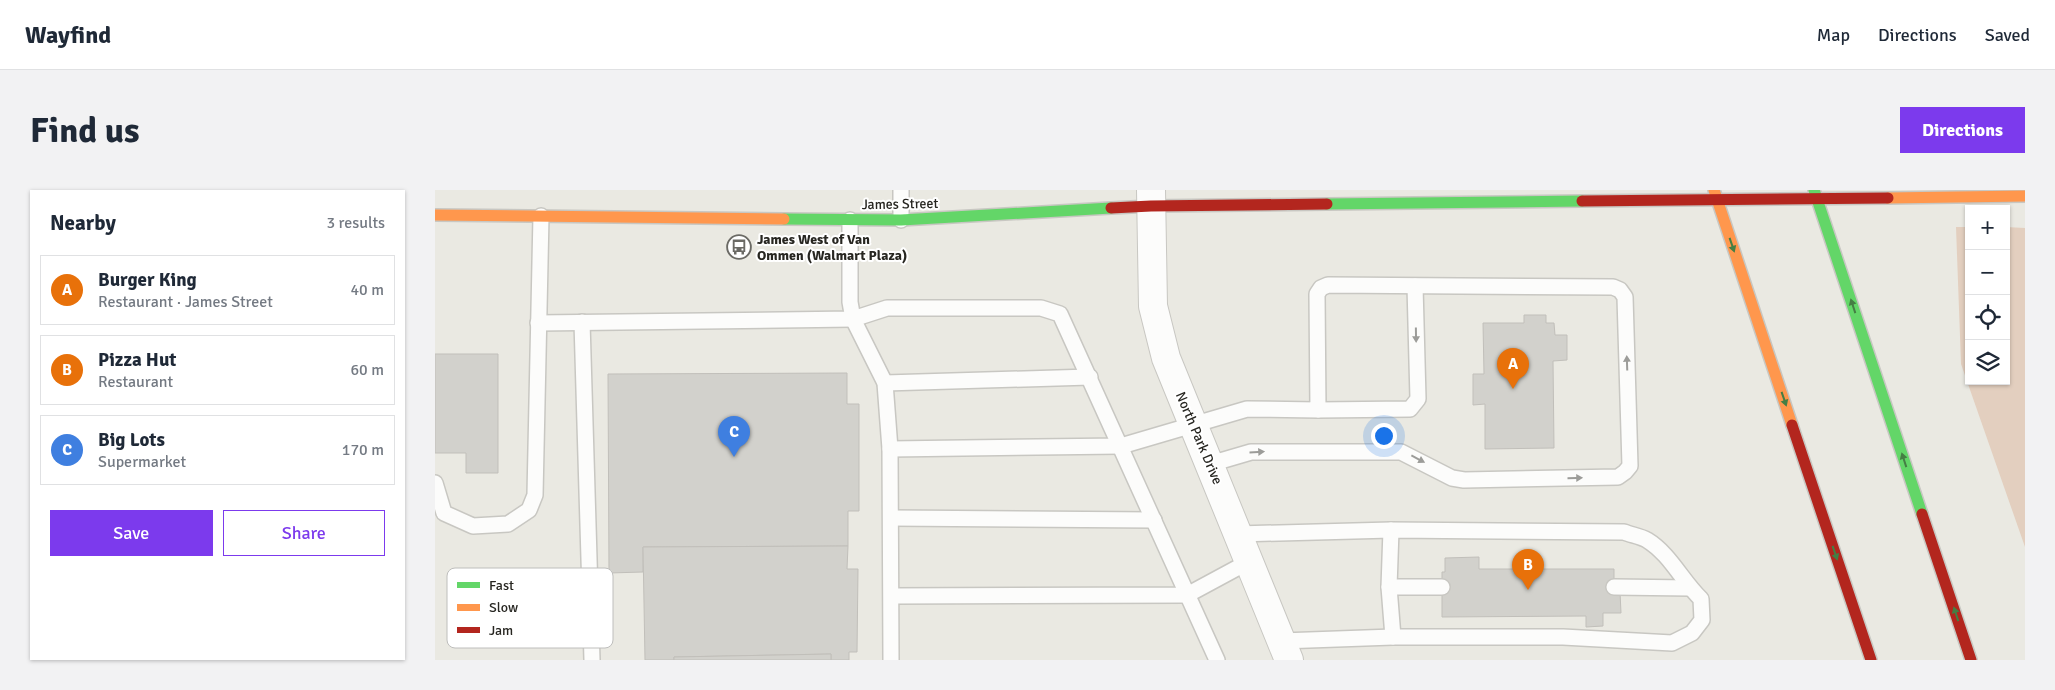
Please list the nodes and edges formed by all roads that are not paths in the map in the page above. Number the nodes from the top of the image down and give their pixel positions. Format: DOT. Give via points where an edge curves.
graph roads {
  1 [pos="901,190"];
  2 [pos="1815,194"];
  3 [pos="1715,195"];
  4 [pos="1483,196"];
  5 [pos="2025,196"];
  6 [pos="1258,197"];
  7 [pos="1151,198"];
  8 [pos="435,214"];
  9 [pos="541,216"];
  10 [pos="850,220"];
  11 [pos="901,220"];
  12 [pos="1415,286"];
  13 [pos="853,319"];
  14 [pos="539,322"];
  15 [pos="582,322"];
  16 [pos="1090,377"];
  17 [pos="885,383"];
  18 [pos="1318,410"];
  19 [pos="1193,424"];
  20 [pos="1121,446"];
  21 [pos="890,449"];
  22 [pos="1210,464"];
  23 [pos="435,483"];
  24 [pos="891,518"];
  25 [pos="1154,520"];
  26 [pos="1391,530"];
  27 [pos="1238,534"];
  28 [pos="1250,561"];
  29 [pos="589,568"];
  30 [pos="1389,587"];
  31 [pos="1442,587"];
  32 [pos="1614,587"];
  33 [pos="1690,588"];
  34 [pos="1187,595"];
  35 [pos="892,596"];
  36 [pos="1393,636"];
  37 [pos="1285,651"];
  38 [pos="891,660"];
  39 [pos="1217,660"];
  40 [pos="1871,660"];
  41 [pos="1971,660"];
  1 -- 11 [label="lane"];
  2 -- 3 [label="main road, James Street"];
  2 -- 5 [label="main road, James Street"];
  41 -- 2 [label="main road, one-way"];
  3 -- 4 [label="main road, James Street"];
  3 -- 40 [label="main road, one-way"];
  4 -- 6 [label="main road, James Street"];
  6 -- 7 [label="main road, James Street"];
  7 -- 11 [label="main road, James Street"];
  7 -- 19 [label="street, North Park Drive" via="1153,306 1157,329"];
  8 -- 9 [label="main road, James Street"];
  9 -- 10 [label="main road, James Street"];
  9 -- 14 [label="lane"];
  10 -- 11 [label="main road, James Street"];
  10 -- 13 [label="lane"];
  12 -- 18 [label="lane" via="1328,285 1321,288 1317,294"];
  12 -- 18 [label="lane, one-way" via="1418,399 1415,405 1410,409"];
  22 -- 12 [label="lane, one-way" via="1251,452 1401,452 1451,478 1464,480 1618,477 1625,472 1630,466 1625,297 1621,290 1613,287"];
  13 -- 15 [label="lane"];
  13 -- 16 [label="lane" via="887,308 1041,308 1060,314"];
  13 -- 17 [label="lane"];
  14 -- 15 [label="lane"];
  14 -- 23 [label="lane" via="535,495 529,510 508,524 473,526 444,513"];
  15 -- 29 [label="lane"];
  16 -- 17 [label="lane"];
  16 -- 20 [label="lane"];
  17 -- 21 [label="lane"];
  18 -- 19 [label="lane" via="1247,409"];
  19 -- 20 [label="lane"];
  19 -- 22 [label="street, North Park Drive"];
  20 -- 21 [label="lane"];
  20 -- 25 [label="lane"];
  21 -- 24 [label="lane"];
  22 -- 27 [label="street, North Park Drive"];
  24 -- 25 [label="lane"];
  24 -- 35 [label="lane"];
  25 -- 34 [label="lane"];
  26 -- 27 [label="lane"];
  26 -- 30 [label="lane"];
  26 -- 33 [label="lane" via="1624,532 1647,540 1659,550"];
  27 -- 28 [label="street, North Park Drive"];
  28 -- 34 [label="lane"];
  28 -- 37 [label="street, North Park Drive"];
  30 -- 31 [label="lane"];
  30 -- 36 [label="lane"];
  32 -- 33 [label="lane"];
  33 -- 36 [label="lane" via="1701,599 1702,620 1691,633 1672,642 1563,637"];
  34 -- 35 [label="lane"];
  34 -- 39 [label="lane"];
  35 -- 38 [label="lane"];
  36 -- 37 [label="lane"];
}
